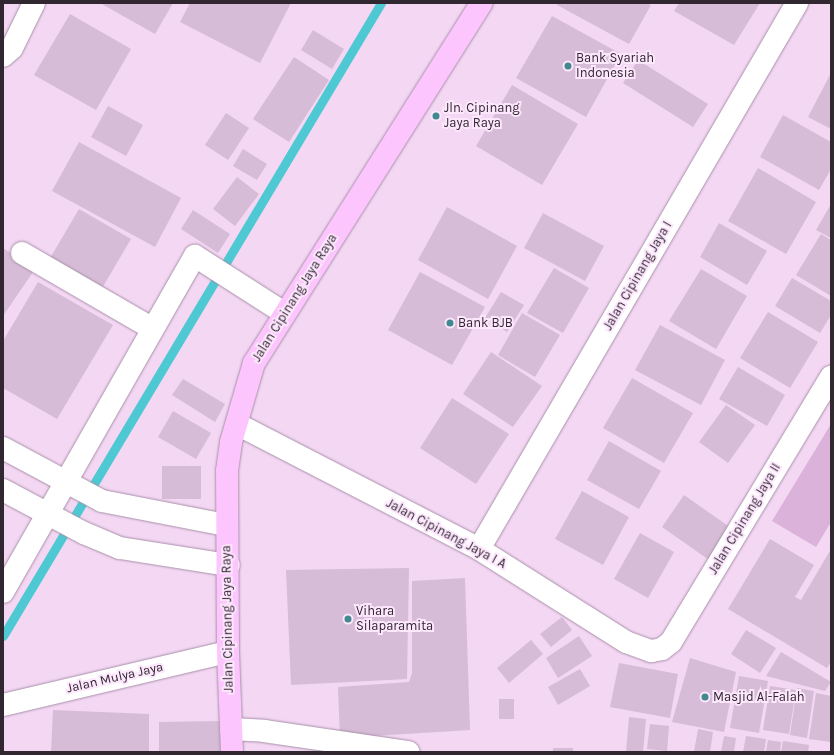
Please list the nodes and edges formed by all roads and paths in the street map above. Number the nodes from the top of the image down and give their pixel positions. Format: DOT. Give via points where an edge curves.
graph roads {
  1 [pos="34,3"];
  2 [pos="482,3"];
  3 [pos="797,3"];
  4 [pos="3,56"];
  5 [pos="22,253"];
  6 [pos="284,313"];
  7 [pos="153,329"];
  8 [pos="831,377"];
  9 [pos="237,424"];
  10 [pos="3,448"];
  11 [pos="72,484"];
  12 [pos="3,490"];
  13 [pos="53,516"];
  14 [pos="226,525"];
  15 [pos="479,549"];
  16 [pos="229,565"];
  17 [pos="3,592"];
  18 [pos="651,651"];
  19 [pos="228,652"];
  20 [pos="3,705"];
  21 [pos="231,729"];
  22 [pos="232,752"];
  23 [pos="408,752"];
  1 -- 4 [label="street" via="12,48"];
  2 -- 6 [label="main road, Jalan Cipinang Jaya Raya"];
  3 -- 15 [label="street, Jalan Cipinang Jaya I"];
  5 -- 7 [label="street"];
  6 -- 7 [label="street" via="195,256"];
  6 -- 9 [label="main road, Jalan Cipinang Jaya Raya" via="254,363"];
  7 -- 11 [label="street"];
  8 -- 18 [label="street, Jalan Cipinang Jaya II" via="671,642 662,649"];
  9 -- 14 [label="main road, Jalan Cipinang Jaya Raya" via="231,442 227,471"];
  9 -- 15 [label="street, Jalan Cipinang Jaya I A"];
  10 -- 11 [label="street"];
  11 -- 13 [label="street"];
  11 -- 14 [label="street" via="102,501"];
  12 -- 13 [label="street"];
  13 -- 16 [label="street" via="120,548"];
  13 -- 17 [label="street"];
  14 -- 16 [label="main road, Jalan Cipinang Jaya Raya"];
  15 -- 18 [label="street, Jalan Cipinang Jaya I A" via="626,642"];
  16 -- 19 [label="main road, Jalan Cipinang Jaya Raya"];
  19 -- 20 [label="street, Jalan Mulya Jaya"];
  19 -- 21 [label="main road, Jalan Cipinang Jaya Raya"];
  21 -- 22 [label="main road, Jalan Cipinang Jaya Raya"];
  21 -- 23 [label="street" via="264,731"];
}
